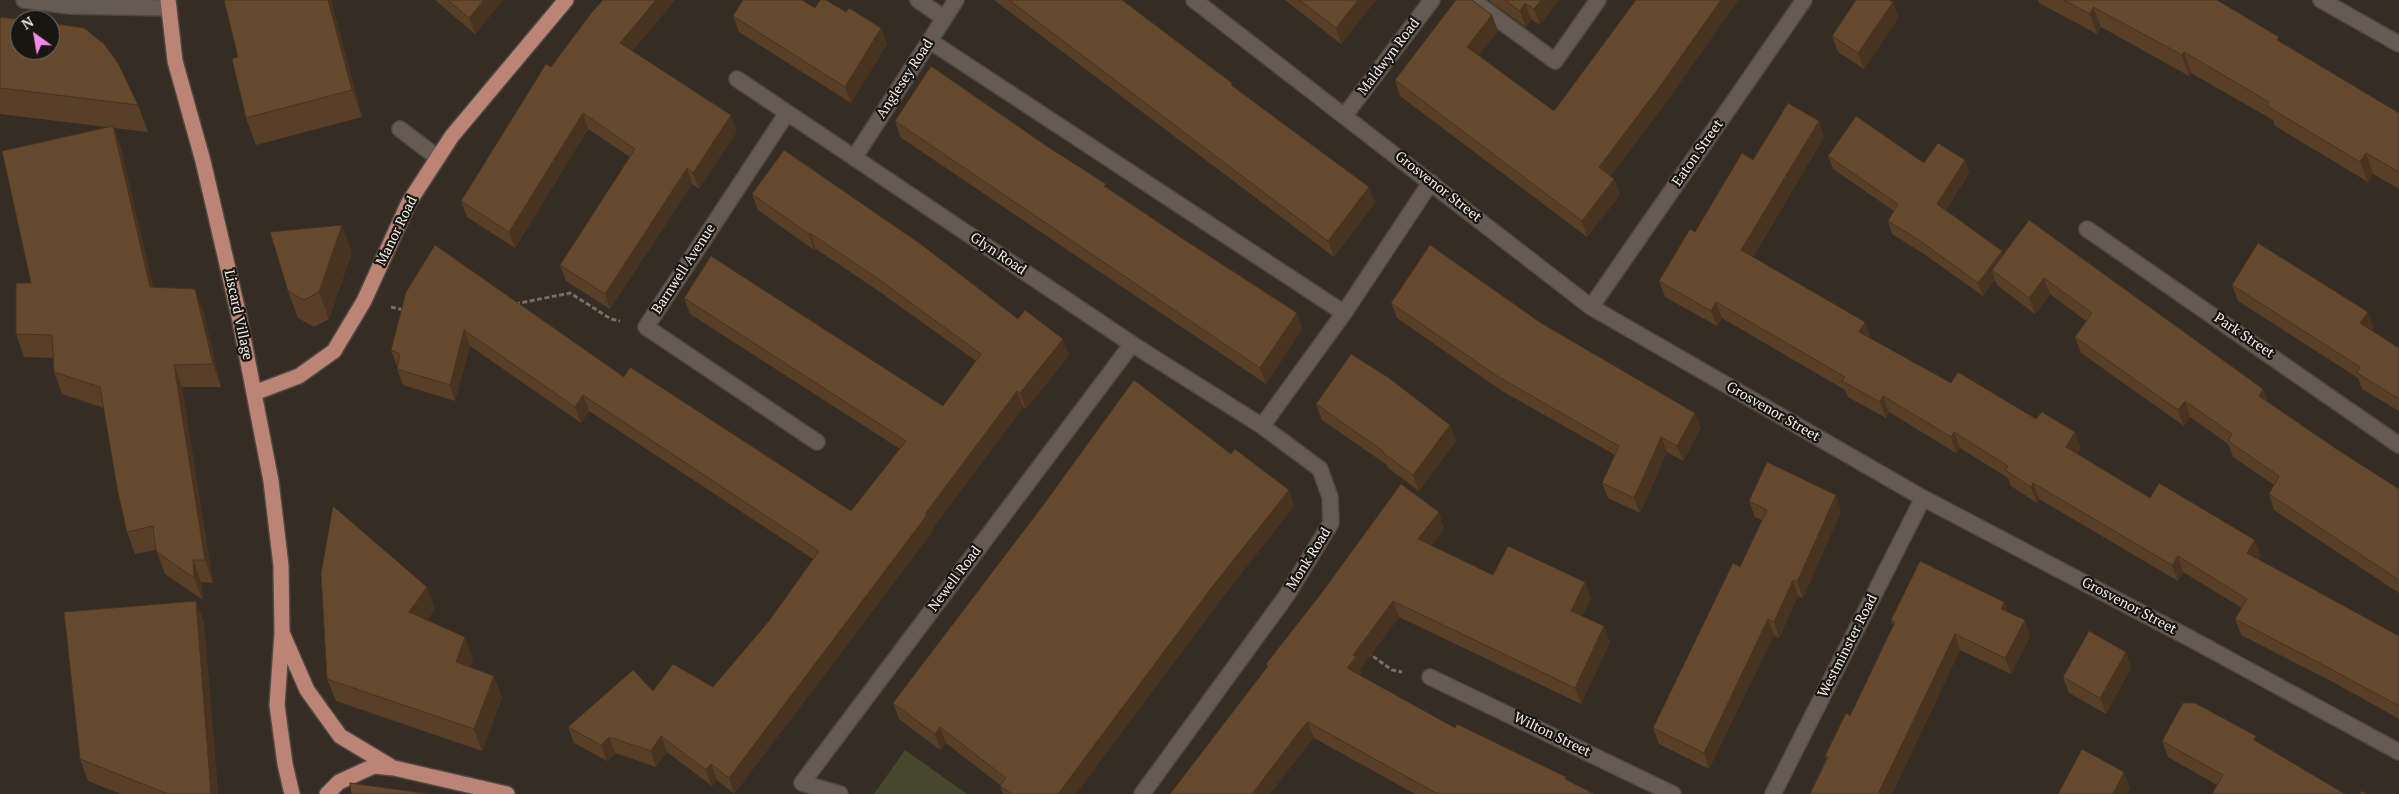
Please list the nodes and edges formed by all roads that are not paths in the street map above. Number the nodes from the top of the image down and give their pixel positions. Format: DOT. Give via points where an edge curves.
graph roads {
  1 [pos="24,0"];
  2 [pos="566,0"];
  3 [pos="918,0"];
  4 [pos="956,0"];
  5 [pos="1194,0"];
  6 [pos="1432,0"];
  7 [pos="1472,0"];
  8 [pos="1598,0"];
  9 [pos="1804,0"];
  10 [pos="2321,0"];
  11 [pos="168,4"];
  12 [pos="944,18"];
  13 [pos="930,41"];
  14 [pos="2399,44"];
  15 [pos="736,79"];
  16 [pos="787,113"];
  17 [pos="1345,115"];
  18 [pos="400,129"];
  19 [pos="438,158"];
  20 [pos="854,158"];
  21 [pos="1431,182"];
  22 [pos="2087,229"];
  23 [pos="1592,307"];
  24 [pos="1344,313"];
  25 [pos="1132,344"];
  26 [pos="254,393"];
  27 [pos="1262,426"];
  28 [pos="817,442"];
  29 [pos="2399,445"];
  30 [pos="1923,498"];
  31 [pos="282,633"];
  32 [pos="1430,677"];
  33 [pos="2399,752"];
  34 [pos="394,768"];
  35 [pos="292,794"];
  36 [pos="328,794"];
  37 [pos="507,794"];
  38 [pos="840,794"];
  39 [pos="1142,794"];
  40 [pos="1673,794"];
  41 [pos="1773,794"];
  1 -- 11 [label="street" via="70,6"];
  2 -- 19 [label="main road, Manor Road" via="452,136"];
  3 -- 12 [label="street"];
  4 -- 12 [label="street, Anglesey Road"];
  5 -- 17 [label="street, Grosvenor Street"];
  6 -- 17 [label="street, Maldwyn Road"];
  7 -- 8 [label="street" via="1555,61"];
  9 -- 23 [label="street, Eaton Street"];
  10 -- 14 [label="street"];
  11 -- 26 [label="main road, Liscard Village" via="175,61 203,161"];
  12 -- 13 [label="street, Anglesey Road"];
  13 -- 20 [label="street, Anglesey Road"];
  13 -- 24 [label="street"];
  15 -- 16 [label="street, Glyn Road"];
  16 -- 20 [label="street, Glyn Road"];
  16 -- 28 [label="street, Barnwell Avenue" via="646,327"];
  17 -- 21 [label="street, Grosvenor Street"];
  18 -- 19 [label="street"];
  19 -- 26 [label="main road, Manor Road" via="408,202 364,301 334,351 299,376"];
  20 -- 25 [label="street, Glyn Road"];
  21 -- 23 [label="street, Grosvenor Street"];
  21 -- 24 [label="street"];
  22 -- 29 [label="street, Park Street"];
  23 -- 30 [label="street, Grosvenor Street"];
  24 -- 27 [label="street"];
  25 -- 27 [label="street, Glyn Road"];
  25 -- 38 [label="street, Newell Road" via="802,783"];
  26 -- 31 [label="main road, Liscard Village" via="272,491 281,566"];
  27 -- 39 [label="street, Monk Road" via="1320,469 1330,497 1331,523 1287,595"];
  30 -- 33 [label="street, Grosvenor Street"];
  30 -- 41 [label="street, Westminster Road"];
  31 -- 34 [label="main road, Liscard Village" via="307,690 340,736"];
  31 -- 35 [label="main road, Liscard Village" via="277,706"];
  32 -- 40 [label="street, Wilton Street"];
  34 -- 36 [label="main road" via="374,766 339,782"];
  34 -- 37 [label="main road"];
}
